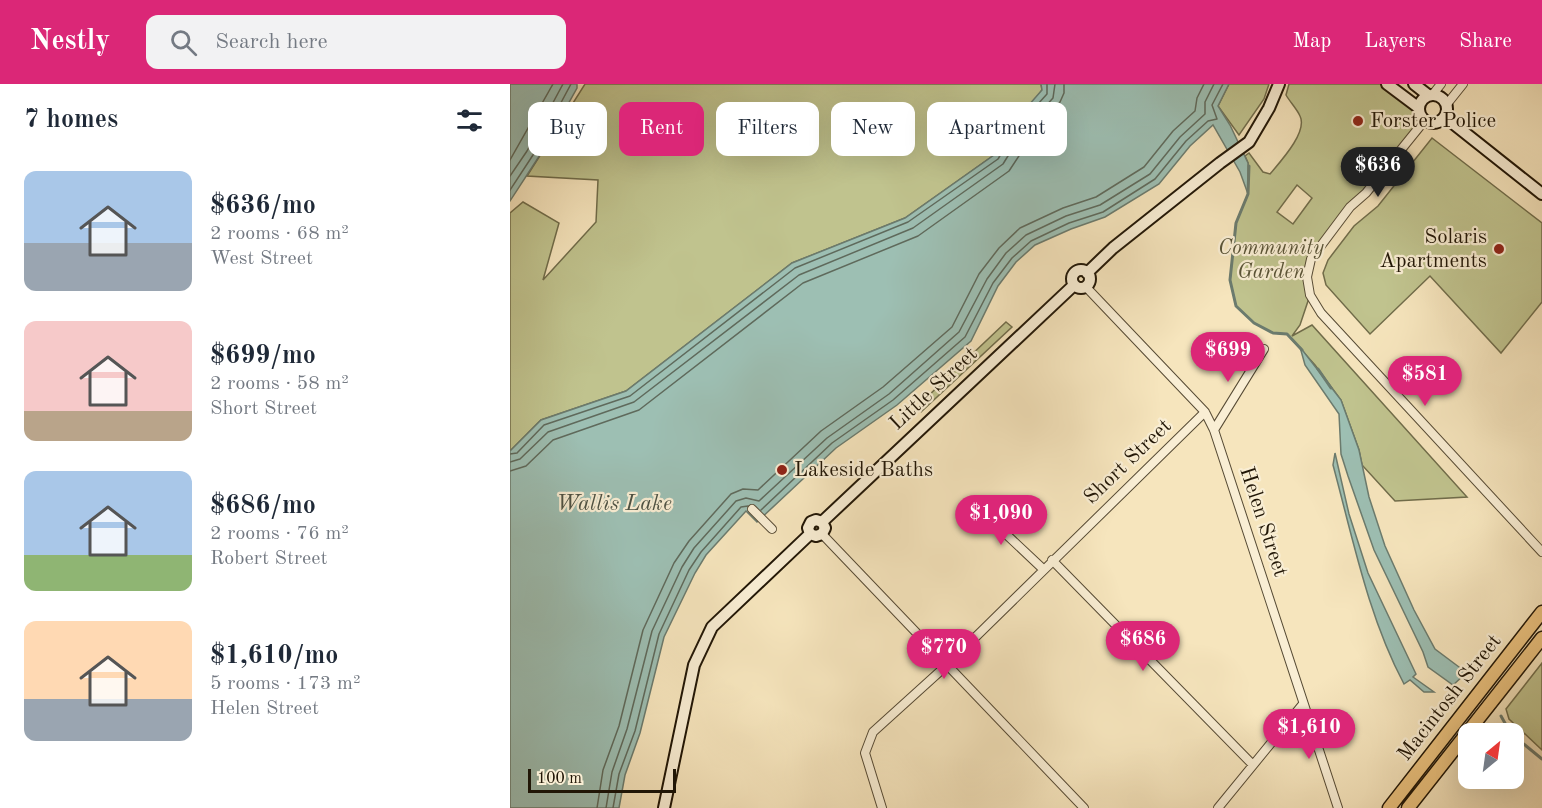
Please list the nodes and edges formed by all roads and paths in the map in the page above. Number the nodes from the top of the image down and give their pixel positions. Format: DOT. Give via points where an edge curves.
graph roads {
  1 [pos="1279,84"];
  2 [pos="1387,84"];
  3 [pos="1414,84"];
  4 [pos="1441,84"];
  5 [pos="1463,84"];
  6 [pos="1431,95"];
  7 [pos="1447,104"];
  8 [pos="1419,108"];
  9 [pos="1445,117"];
  10 [pos="1425,120"];
  11 [pos="1542,194"];
  12 [pos="1087,273"];
  13 [pos="1074,285"];
  14 [pos="1086,287"];
  15 [pos="1264,349"];
  16 [pos="1205,412"];
  17 [pos="1214,430"];
  18 [pos="975,505"];
  19 [pos="752,509"];
  20 [pos="822,522"];
  21 [pos="772,529"];
  22 [pos="810,534"];
  23 [pos="822,534"];
  24 [pos="1542,552"];
  25 [pos="1052,561"];
  26 [pos="1043,569"];
  27 [pos="1542,612"];
  28 [pos="1542,638"];
  29 [pos="947,665"];
  30 [pos="1304,704"];
  31 [pos="1253,765"];
  32 [pos="664,808"];
  33 [pos="882,808"];
  34 [pos="1084,808"];
  35 [pos="1218,808"];
  36 [pos="1338,808"];
  37 [pos="1389,808"];
  38 [pos="1409,808"];
  1 -- 12 [label="street" via="1246,145 1113,248"];
  2 -- 8 [label="street"];
  3 -- 6 [label="street"];
  4 -- 6 [label="street"];
  5 -- 7 [label="street"];
  6 -- 7 [label="street" via="1442,97"];
  6 -- 8 [label="street" via="1422,100"];
  7 -- 9 [label="street"];
  8 -- 10 [label="street"];
  9 -- 10 [label="street" via="1434,123"];
  9 -- 11 [label="street"];
  10 -- 24 [label="street" via="1311,259 1307,277 1310,295 1321,313"];
  12 -- 13 [label="street" via="1082,270 1074,274"];
  12 -- 14 [label="street" via="1090,280"];
  13 -- 14 [label="street"];
  13 -- 20 [label="street, Little Street"];
  14 -- 16 [label="street, Helen Street"];
  15 -- 17 [label="street"];
  16 -- 17 [label="street, Helen Street"];
  16 -- 25 [label="street, Short Street"];
  17 -- 30 [label="street, Helen Street"];
  18 -- 26 [label="street"];
  19 -- 21 [label="street"];
  20 -- 22 [label="street" via="811,522"];
  20 -- 23 [label="street"];
  22 -- 23 [label="street"];
  22 -- 32 [label="street" via="712,627 694,664"];
  23 -- 29 [label="street"];
  25 -- 26 [label="street, Short Street"];
  25 -- 31 [label="street"];
  26 -- 29 [label="street, Short Street"];
  27 -- 37 [label="main road, Macintosh Street"];
  28 -- 38 [label="main road, Macintosh Street"];
  29 -- 33 [label="street, Short Street" via="873,732 865,753"];
  29 -- 34 [label="street"];
  30 -- 31 [label="street"];
  30 -- 36 [label="street, Helen Street"];
  31 -- 35 [label="street"];
}
